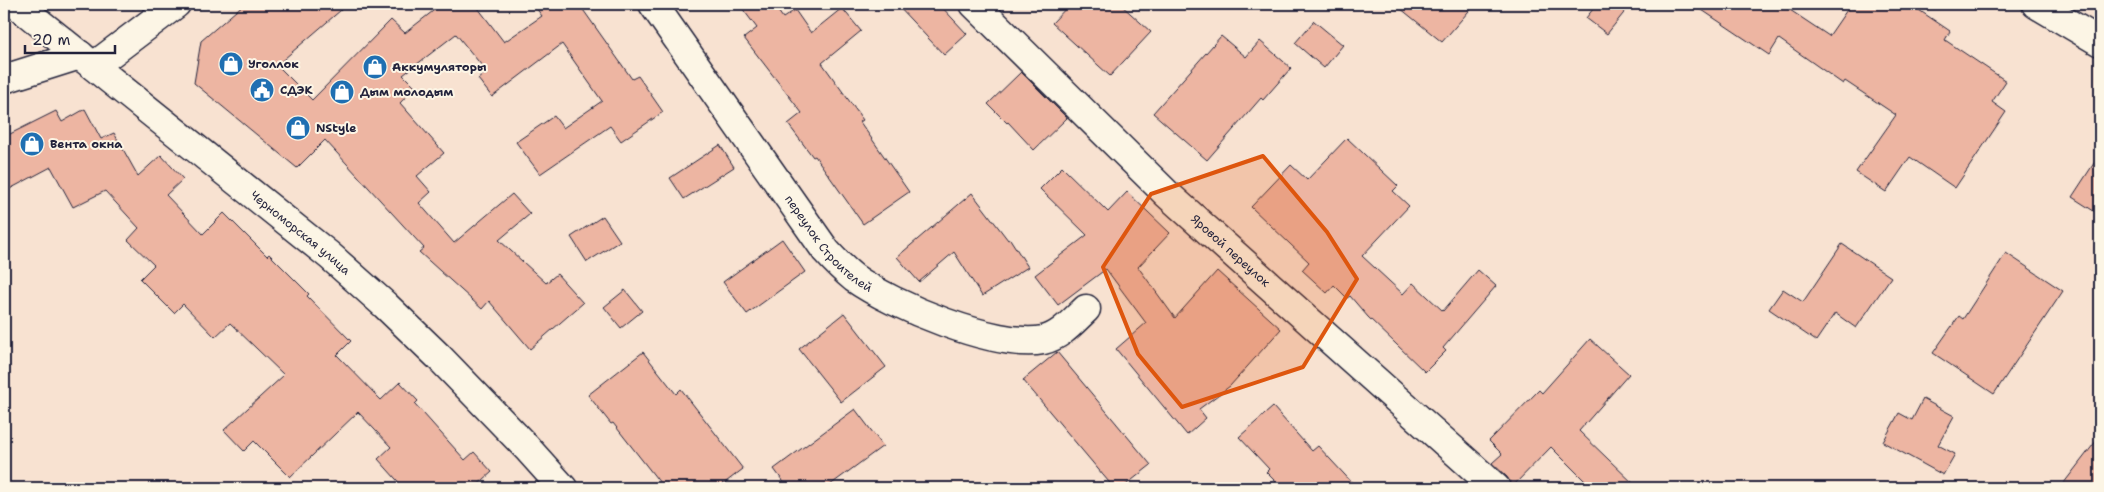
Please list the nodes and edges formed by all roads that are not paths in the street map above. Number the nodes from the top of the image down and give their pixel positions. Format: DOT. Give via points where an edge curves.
graph roads {
  1 [pos="16,4"];
  2 [pos="176,4"];
  3 [pos="653,4"];
  4 [pos="974,4"];
  5 [pos="2036,4"];
  6 [pos="2100,42"];
  7 [pos="87,61"];
  8 [pos="4,79"];
  9 [pos="1086,309"];
  10 [pos="563,488"];
  11 [pos="1496,488"];
  1 -- 7 [label="street, Черноморская улица"];
  2 -- 7 [label="street"];
  3 -- 9 [label="street, переулок Строителей" via="826,252 854,278 895,301 961,328 1019,340 1043,340 1059,334"];
  4 -- 11 [label="street, Яровой переулок" via="1167,194"];
  5 -- 6 [label="street"];
  7 -- 8 [label="street"];
  7 -- 10 [label="street, Черноморская улица" via="330,256 385,305"];
}
